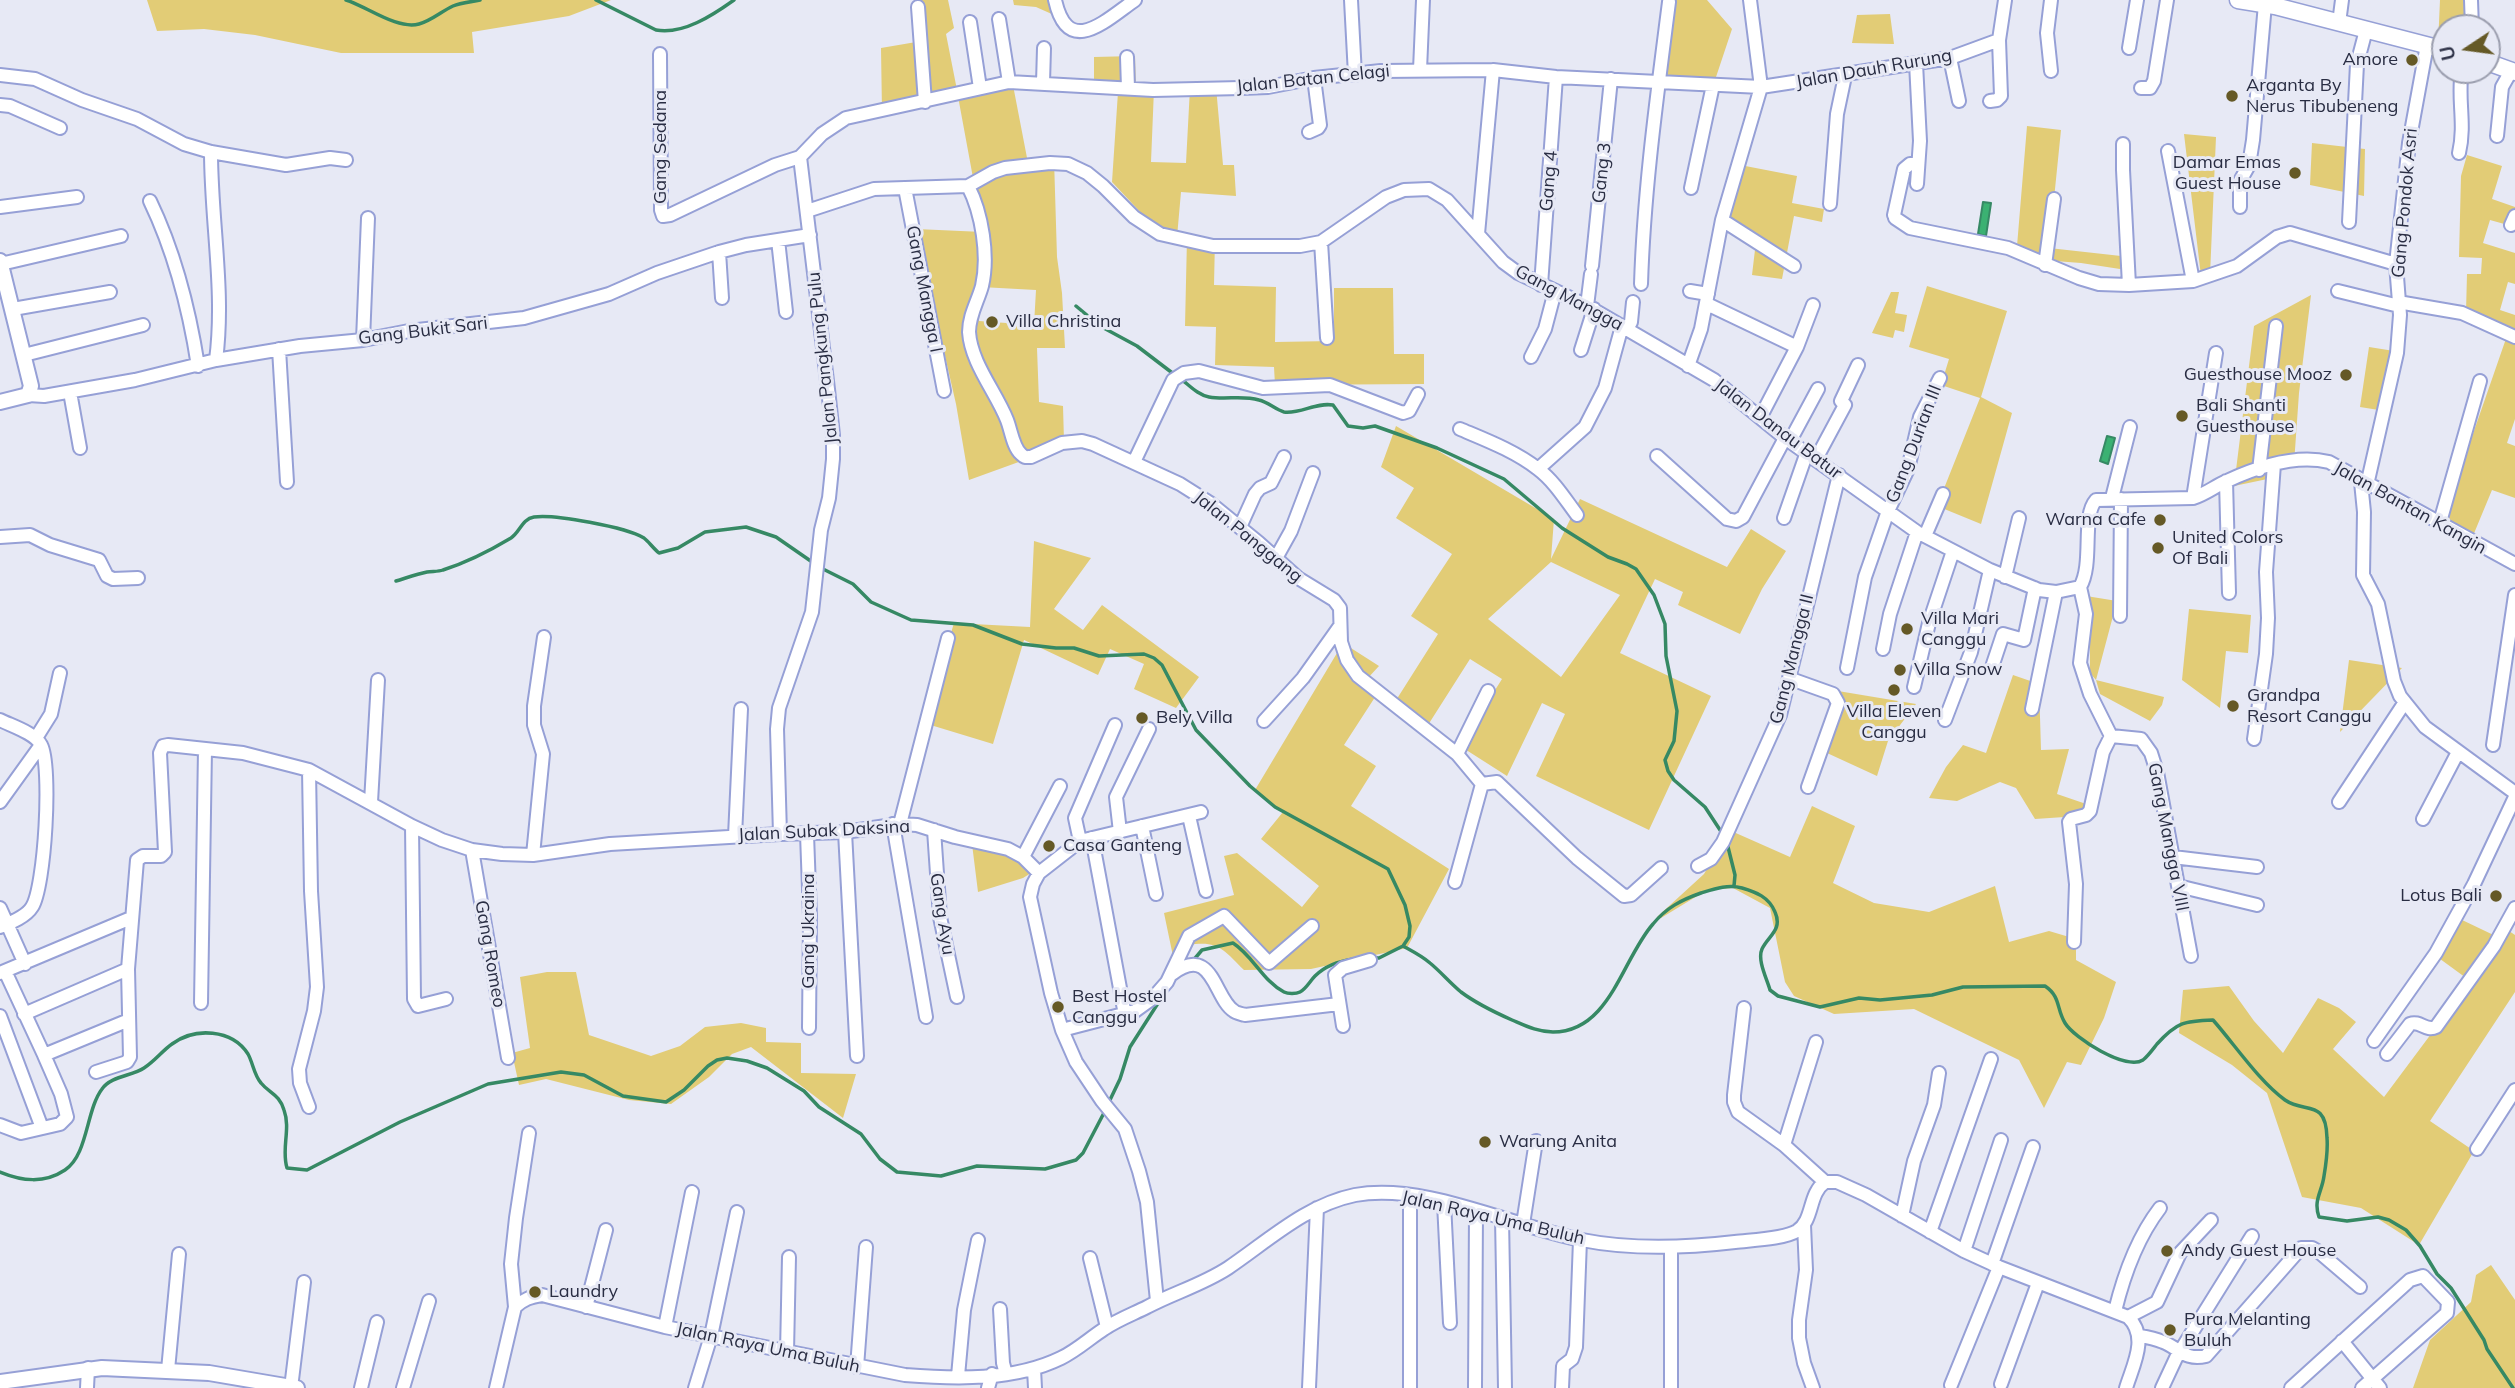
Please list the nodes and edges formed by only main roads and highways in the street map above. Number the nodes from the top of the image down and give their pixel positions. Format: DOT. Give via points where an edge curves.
graph roads {
  1 [pos="2238,0"];
  2 [pos="2272,3"];
  3 [pos="2431,46"];
  1 -- 2 [label="main road"];
  2 -- 3 [label="main road"];
}
